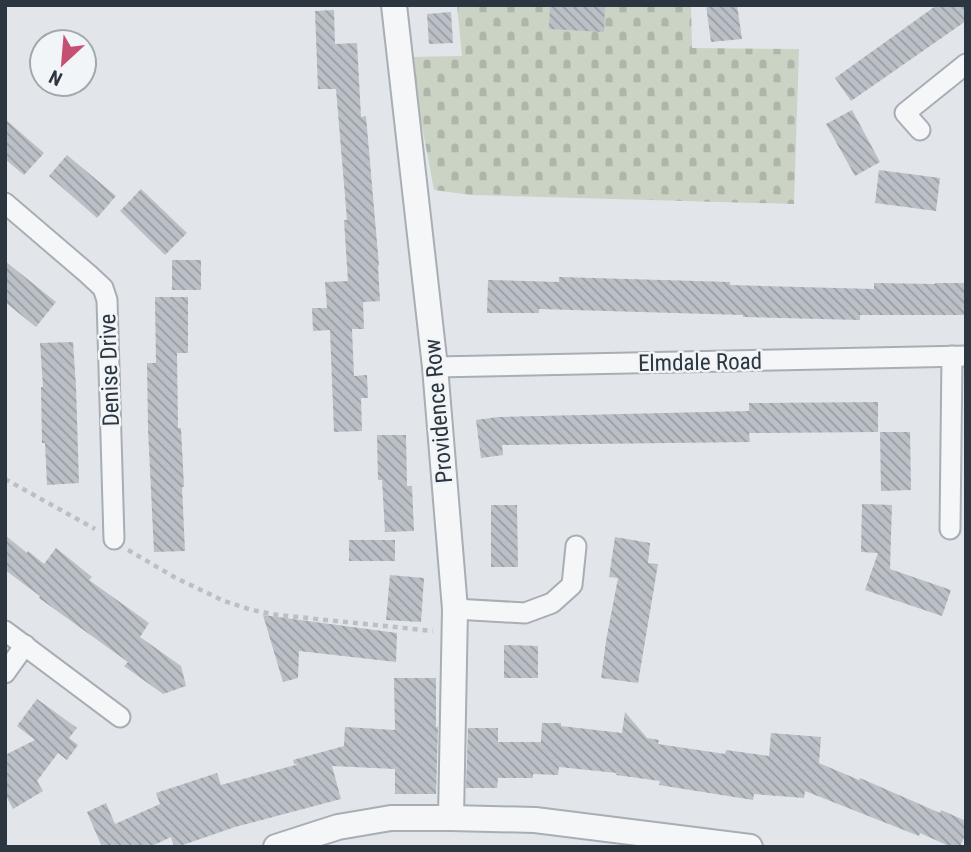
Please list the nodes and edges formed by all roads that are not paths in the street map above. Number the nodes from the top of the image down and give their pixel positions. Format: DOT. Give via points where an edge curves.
graph roads {
  1 [pos="394,5"];
  2 [pos="966,64"];
  3 [pos="920,130"];
  4 [pos="5,203"];
  5 [pos="959,356"];
  6 [pos="435,367"];
  7 [pos="950,529"];
  8 [pos="114,539"];
  9 [pos="576,546"];
  10 [pos="455,621"];
  11 [pos="5,631"];
  12 [pos="25,645"];
  13 [pos="5,673"];
  14 [pos="120,717"];
  15 [pos="451,818"];
  16 [pos="276,847"];
  17 [pos="750,847"];
  1 -- 6 [label="street, Providence Row"];
  2 -- 3 [label="street" via="905,113"];
  4 -- 8 [label="street, Denise Drive" via="103,288 107,300"];
  5 -- 6 [label="street, Elmdale Road"];
  5 -- 7 [label="street"];
  6 -- 10 [label="street, Providence Row"];
  9 -- 10 [label="street" via="572,585 552,603 525,613"];
  10 -- 15 [label="street, Providence Row"];
  11 -- 12 [label="street"];
  12 -- 13 [label="street"];
  12 -- 14 [label="street"];
  15 -- 16 [label="street" via="391,818 338,827"];
  15 -- 17 [label="street" via="536,820"];
}
